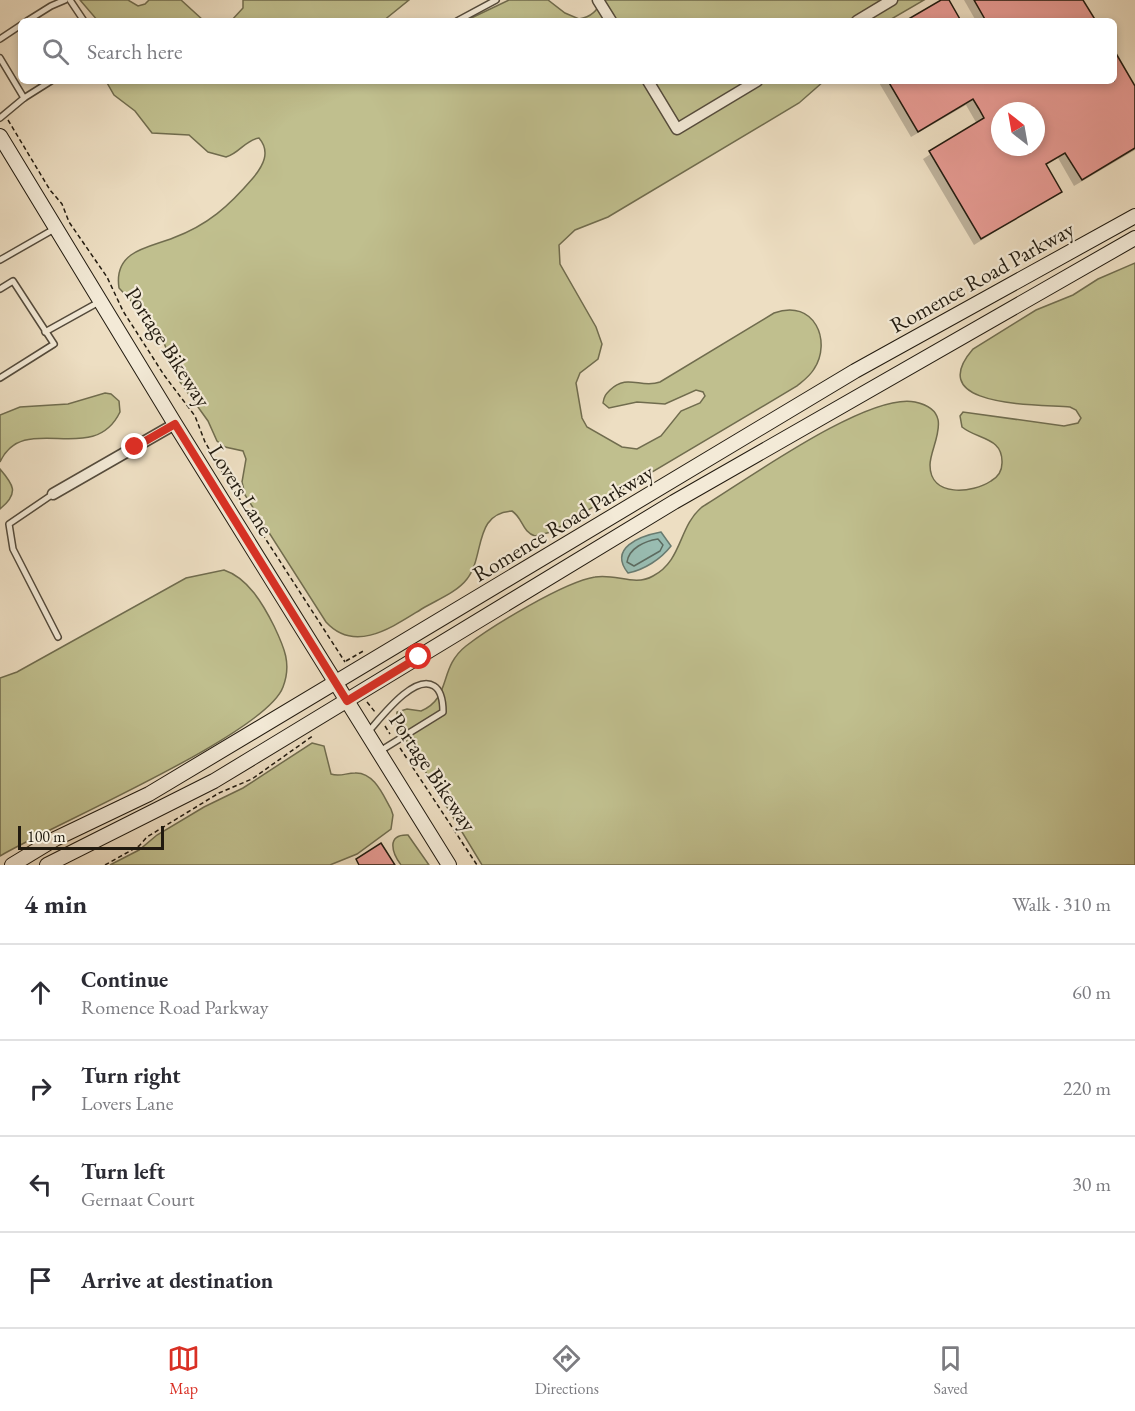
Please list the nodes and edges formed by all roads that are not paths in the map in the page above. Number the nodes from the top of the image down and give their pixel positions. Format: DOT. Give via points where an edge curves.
graph roads {
  1 [pos="68,0"];
  2 [pos="496,0"];
  3 [pos="598,0"];
  4 [pos="892,0"];
  5 [pos="33,18"];
  6 [pos="82,18"];
  7 [pos="463,18"];
  8 [pos="608,18"];
  9 [pos="862,18"];
  10 [pos="18,27"];
  11 [pos="0,39"];
  12 [pos="0,58"];
  13 [pos="46,84"];
  14 [pos="650,84"];
  15 [pos="752,84"];
  16 [pos="24,98"];
  17 [pos="2,116"];
  18 [pos="0,136"];
  19 [pos="1135,216"];
  20 [pos="56,228"];
  21 [pos="1135,238"];
  22 [pos="0,260"];
  23 [pos="0,289"];
  24 [pos="100,301"];
  25 [pos="45,332"];
  26 [pos="855,370"];
  27 [pos="0,378"];
  28 [pos="868,391"];
  29 [pos="175,424"];
  30 [pos="53,494"];
  31 [pos="58,637"];
  32 [pos="336,684"];
  33 [pos="347,701"];
  34 [pos="367,733"];
  35 [pos="378,752"];
  36 [pos="12,865"];
  37 [pos="47,865"];
  38 [pos="449,865"];
  1 -- 5 [label="lane"];
  1 -- 6 [label="lane"];
  2 -- 7 [label="lane"];
  3 -- 8 [label="street"];
  4 -- 9 [label="street"];
  10 -- 11 [label="lane"];
  12 -- 16 [label="lane"];
  13 -- 16 [label="lane"];
  14 -- 15 [label="street" via="677,129"];
  16 -- 17 [label="lane"];
  18 -- 20 [label="street, Lovers Lane"];
  19 -- 26 [label="street, Romence Road Parkway"];
  20 -- 22 [label="lane"];
  20 -- 24 [label="street, Lovers Lane"];
  21 -- 28 [label="street, Romence Road Parkway"];
  23 -- 25 [label="lane" via="13,281"];
  24 -- 25 [label="lane"];
  24 -- 29 [label="street, Lovers Lane"];
  25 -- 27 [label="lane" via="54,344"];
  26 -- 28 [label="street"];
  26 -- 32 [label="street, Romence Road Parkway"];
  28 -- 33 [label="street, Romence Road Parkway" via="674,502"];
  29 -- 30 [label="street"];
  29 -- 32 [label="street, Lovers Lane"];
  30 -- 31 [label="lane" via="9,524 14,549"];
  32 -- 33 [label="street, Lovers Lane"];
  32 -- 36 [label="street, Romence Road Parkway" via="149,794 54,839"];
  33 -- 34 [label="street, Lovers Lane"];
  33 -- 37 [label="street, Romence Road Parkway" via="204,787"];
  34 -- 35 [label="street, Lovers Lane"];
  34 -- 35 [label="lane" via="403,693 419,684 429,683 438,689 442,711"];
  35 -- 38 [label="street, Lovers Lane"];
}
